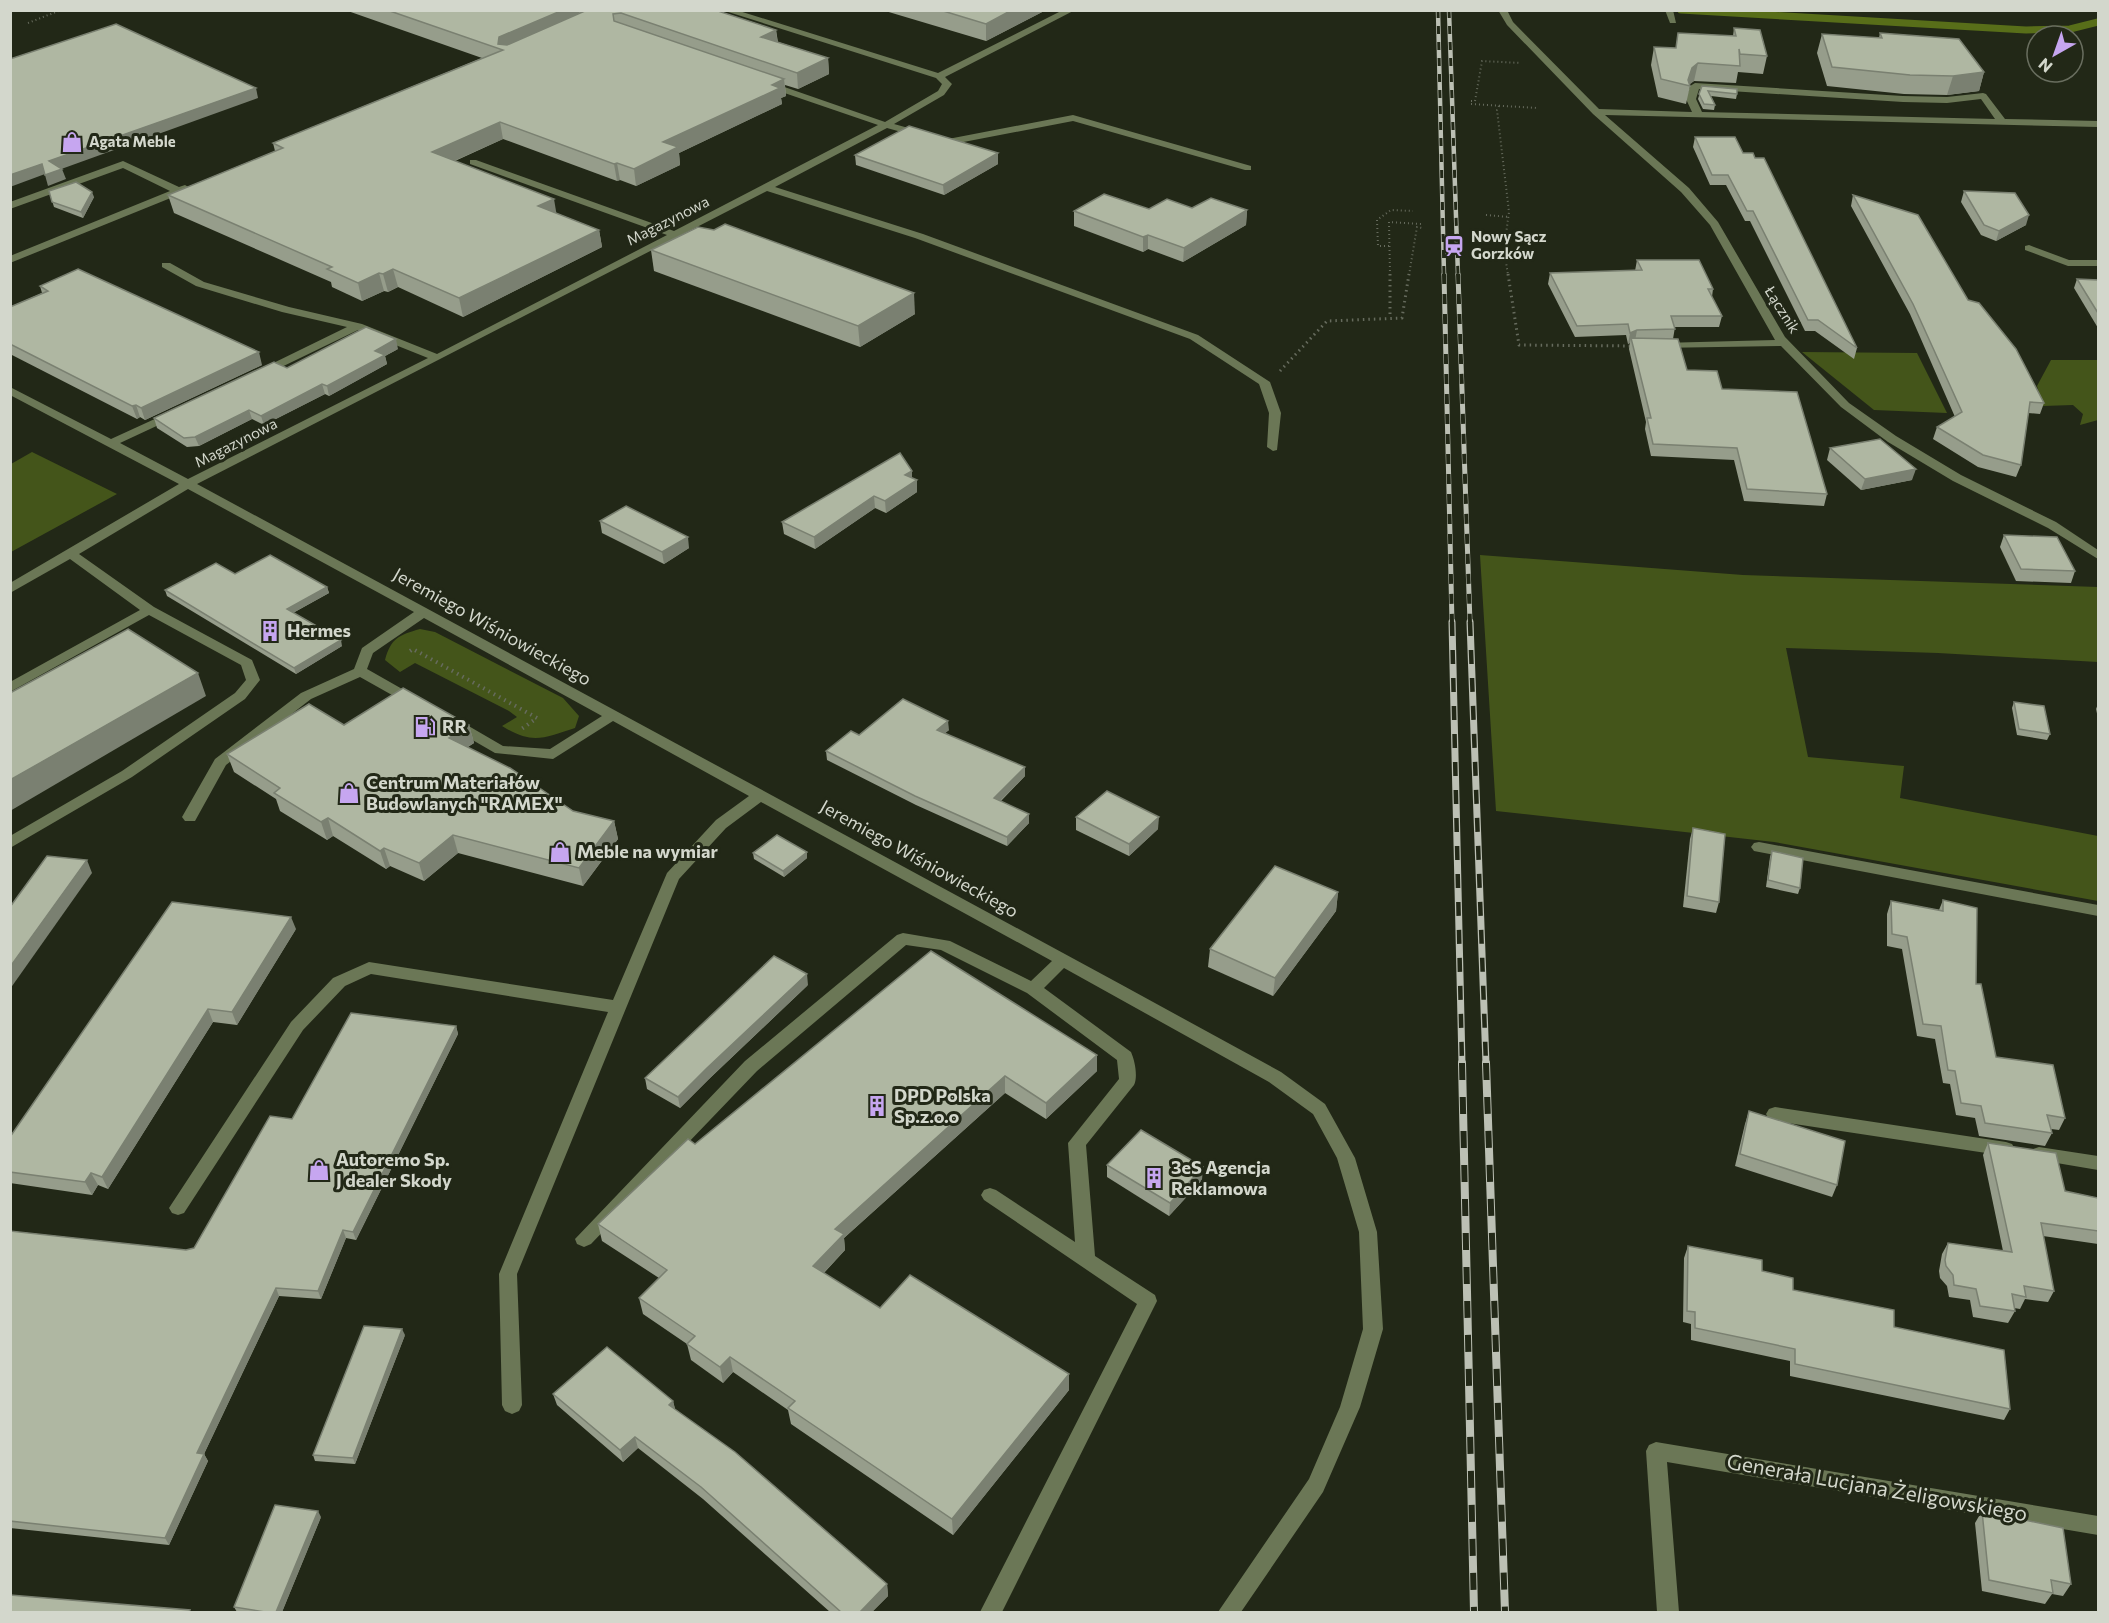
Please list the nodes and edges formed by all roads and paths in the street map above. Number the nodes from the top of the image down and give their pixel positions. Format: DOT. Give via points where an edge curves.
graph roads {
  1 [pos="61,10"];
  2 [pos="726,10"];
  3 [pos="1071,10"];
  4 [pos="1502,10"];
  5 [pos="20,26"];
  6 [pos="1528,64"];
  7 [pos="939,76"];
  8 [pos="753,79"];
  9 [pos="1499,106"];
  10 [pos="1538,108"];
  11 [pos="1596,112"];
  12 [pos="1699,116"];
  13 [pos="2002,122"];
  14 [pos="2098,124"];
  15 [pos="886,125"];
  16 [pos="473,162"];
  17 [pos="1248,168"];
  18 [pos="201,182"];
  19 [pos="766,187"];
  20 [pos="179,191"];
  21 [pos="10,206"];
  22 [pos="1413,211"];
  23 [pos="1486,215"];
  24 [pos="1509,217"];
  25 [pos="674,234"];
  26 [pos="1390,246"];
  27 [pos="2029,248"];
  28 [pos="10,260"];
  29 [pos="2098,263"];
  30 [pos="166,265"];
  31 [pos="1390,318"];
  32 [pos="358,326"];
  33 [pos="1784,343"];
  34 [pos="1635,346"];
  35 [pos="437,358"];
  36 [pos="252,378"];
  37 [pos="1264,382"];
  38 [pos="10,390"];
  39 [pos="190,407"];
  40 [pos="111,443"];
  41 [pos="1274,447"];
  42 [pos="188,484"];
  43 [pos="70,554"];
  44 [pos="2098,555"];
  45 [pos="10,589"];
  46 [pos="149,610"];
  47 [pos="423,612"];
  48 [pos="365,674"];
  49 [pos="10,688"];
  50 [pos="422,706"];
  51 [pos="613,715"];
  52 [pos="442,717"];
  53 [pos="494,747"];
  54 [pos="761,795"];
  55 [pos="190,817"];
  56 [pos="10,843"];
  57 [pos="1759,847"];
  58 [pos="2098,911"];
  59 [pos="1063,960"];
  60 [pos="1033,989"];
  61 [pos="618,1007"];
  62 [pos="1774,1114"];
  63 [pos="2098,1163"];
  64 [pos="990,1195"];
  65 [pos="178,1208"];
  66 [pos="584,1239"];
  67 [pos="1086,1260"];
  68 [pos="512,1405"];
  69 [pos="2098,1526"];
  70 [pos="991,1612"];
  71 [pos="1229,1612"];
  72 [pos="1668,1612"];
  1 -- 5 [label="path"];
  2 -- 7 [label="street"];
  3 -- 7 [label="street"];
  4 -- 11 [label="street, Łącznik"];
  6 -- 9 [label="path" via="1482,61 1475,101 1471,102"];
  7 -- 15 [label="street, Magazynowa" via="947,84 941,93"];
  8 -- 15 [label="street"];
  9 -- 10 [label="path"];
  9 -- 24 [label="path"];
  11 -- 12 [label="street"];
  11 -- 33 [label="street, Łącznik" via="1685,190 1714,224"];
  12 -- 13 [label="street"];
  12 -- 13 [label="street" via="1691,99 1695,86 1903,99 1983,96"];
  13 -- 14 [label="street"];
  15 -- 17 [label="street" via="948,142 1072,118"];
  15 -- 19 [label="street, Magazynowa"];
  16 -- 25 [label="street"];
  18 -- 20 [label="street"];
  19 -- 25 [label="street, Magazynowa"];
  19 -- 37 [label="street" via="919,237 1194,337"];
  20 -- 21 [label="street" via="123,164"];
  20 -- 28 [label="street"];
  22 -- 26 [label="path" via="1391,210 1377,220 1378,246"];
  23 -- 24 [label="path"];
  24 -- 34 [label="path" via="1504,249 1519,345"];
  25 -- 35 [label="street, Magazynowa"];
  26 -- 31 [label="path"];
  26 -- 31 [label="path" via="1389,222 1422,226 1418,227 1402,318"];
  27 -- 29 [label="street" via="2068,263"];
  30 -- 32 [label="street" via="200,284 286,310"];
  31 -- 37 [label="path" via="1327,321 1283,368"];
  32 -- 35 [label="street"];
  32 -- 36 [label="street"];
  33 -- 34 [label="street"];
  33 -- 44 [label="street, Łącznik" via="1845,405 1893,439 1957,478 2052,525"];
  35 -- 42 [label="street, Magazynowa"];
  37 -- 41 [label="street" via="1275,413"];
  38 -- 40 [label="street, Jeremiego Wiśniowieckiego"];
  39 -- 40 [label="street"];
  40 -- 42 [label="street, Jeremiego Wiśniowieckiego"];
  42 -- 43 [label="street, Magazynowa"];
  42 -- 47 [label="street, Jeremiego Wiśniowieckiego"];
  43 -- 45 [label="street, Magazynowa"];
  43 -- 46 [label="street"];
  46 -- 49 [label="street"];
  46 -- 56 [label="street" via="247,663 253,680 240,696 127,774"];
  47 -- 48 [label="street" via="367,651"];
  47 -- 51 [label="street, Jeremiego Wiśniowieckiego"];
  48 -- 50 [label="street"];
  48 -- 53 [label="path" via="413,649 537,718"];
  48 -- 55 [label="street" via="306,696 219,762"];
  51 -- 53 [label="street" via="553,754"];
  51 -- 54 [label="street, Jeremiego Wiśniowieckiego"];
  52 -- 53 [label="street"];
  54 -- 59 [label="street, Jeremiego Wiśniowieckiego"];
  54 -- 61 [label="street" via="721,824 672,877"];
  57 -- 58 [label="street"];
  59 -- 60 [label="street"];
  59 -- 71 [label="street, Jeremiego Wiśniowieckiego" via="1275,1077 1319,1109 1346,1158 1368,1232 1373,1329 1350,1407 1316,1485"];
  60 -- 66 [label="street" via="944,945 903,939 751,1066"];
  60 -- 67 [label="street" via="1125,1057 1128,1080 1077,1143"];
  61 -- 65 [label="street" via="369,968 339,982 297,1026"];
  61 -- 68 [label="street" via="508,1274"];
  62 -- 63 [label="street"];
  64 -- 67 [label="street"];
  67 -- 70 [label="street" via="1148,1301"];
  69 -- 72 [label="street, Generała Lucjana Żeligowskiego" via="1656,1451"];
}
